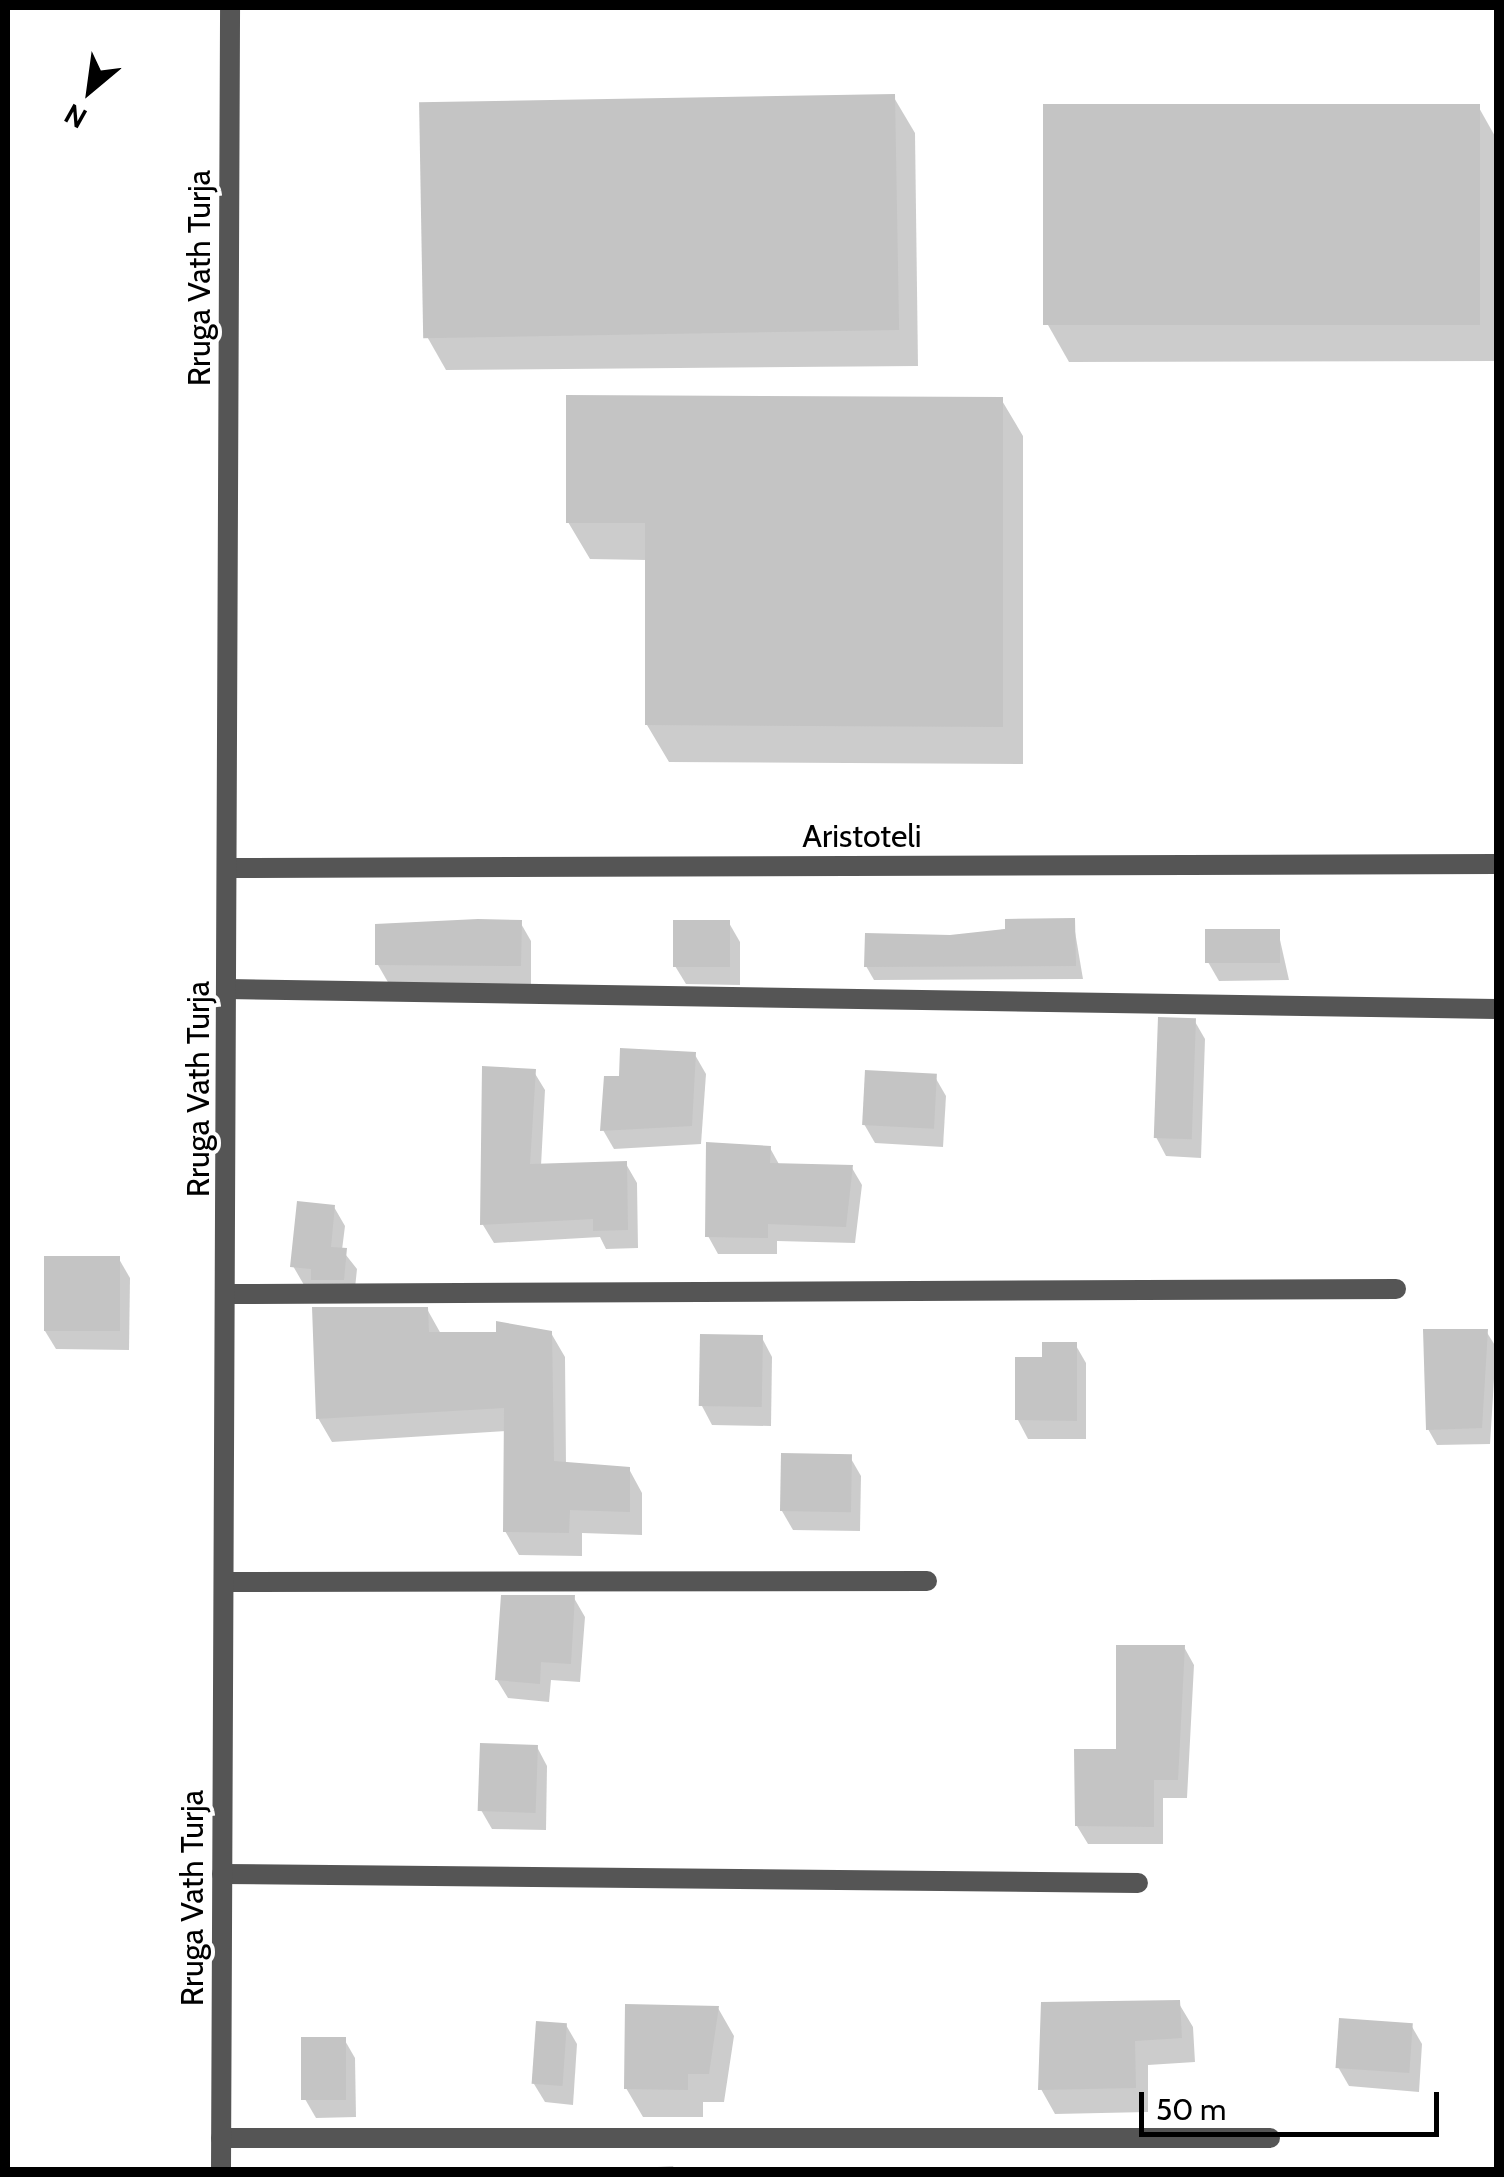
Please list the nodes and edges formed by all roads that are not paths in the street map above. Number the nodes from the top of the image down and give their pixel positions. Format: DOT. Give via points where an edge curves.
graph roads {
  1 [pos="230,8"];
  2 [pos="1496,864"];
  3 [pos="228,868"];
  4 [pos="227,990"];
  5 [pos="1496,1009"];
  6 [pos="1396,1289"];
  7 [pos="229,1294"];
  8 [pos="226,1582"];
  9 [pos="927,1582"];
  10 [pos="222,1874"];
  11 [pos="1138,1883"];
  12 [pos="221,2138"];
  13 [pos="1270,2138"];
  14 [pos="221,2170"];
  1 -- 3 [label="street, Rruga Vath Turja"];
  2 -- 3 [label="street, Aristoteli"];
  3 -- 4 [label="street, Rruga Vath Turja"];
  4 -- 5 [label="street"];
  4 -- 7 [label="street, Rruga Vath Turja"];
  6 -- 7 [label="street"];
  7 -- 8 [label="street, Rruga Vath Turja"];
  8 -- 9 [label="street"];
  8 -- 10 [label="street, Rruga Vath Turja"];
  10 -- 11 [label="street"];
  10 -- 12 [label="street, Rruga Vath Turja"];
  12 -- 13 [label="street"];
  12 -- 14 [label="street, Rruga Vath Turja"];
}
